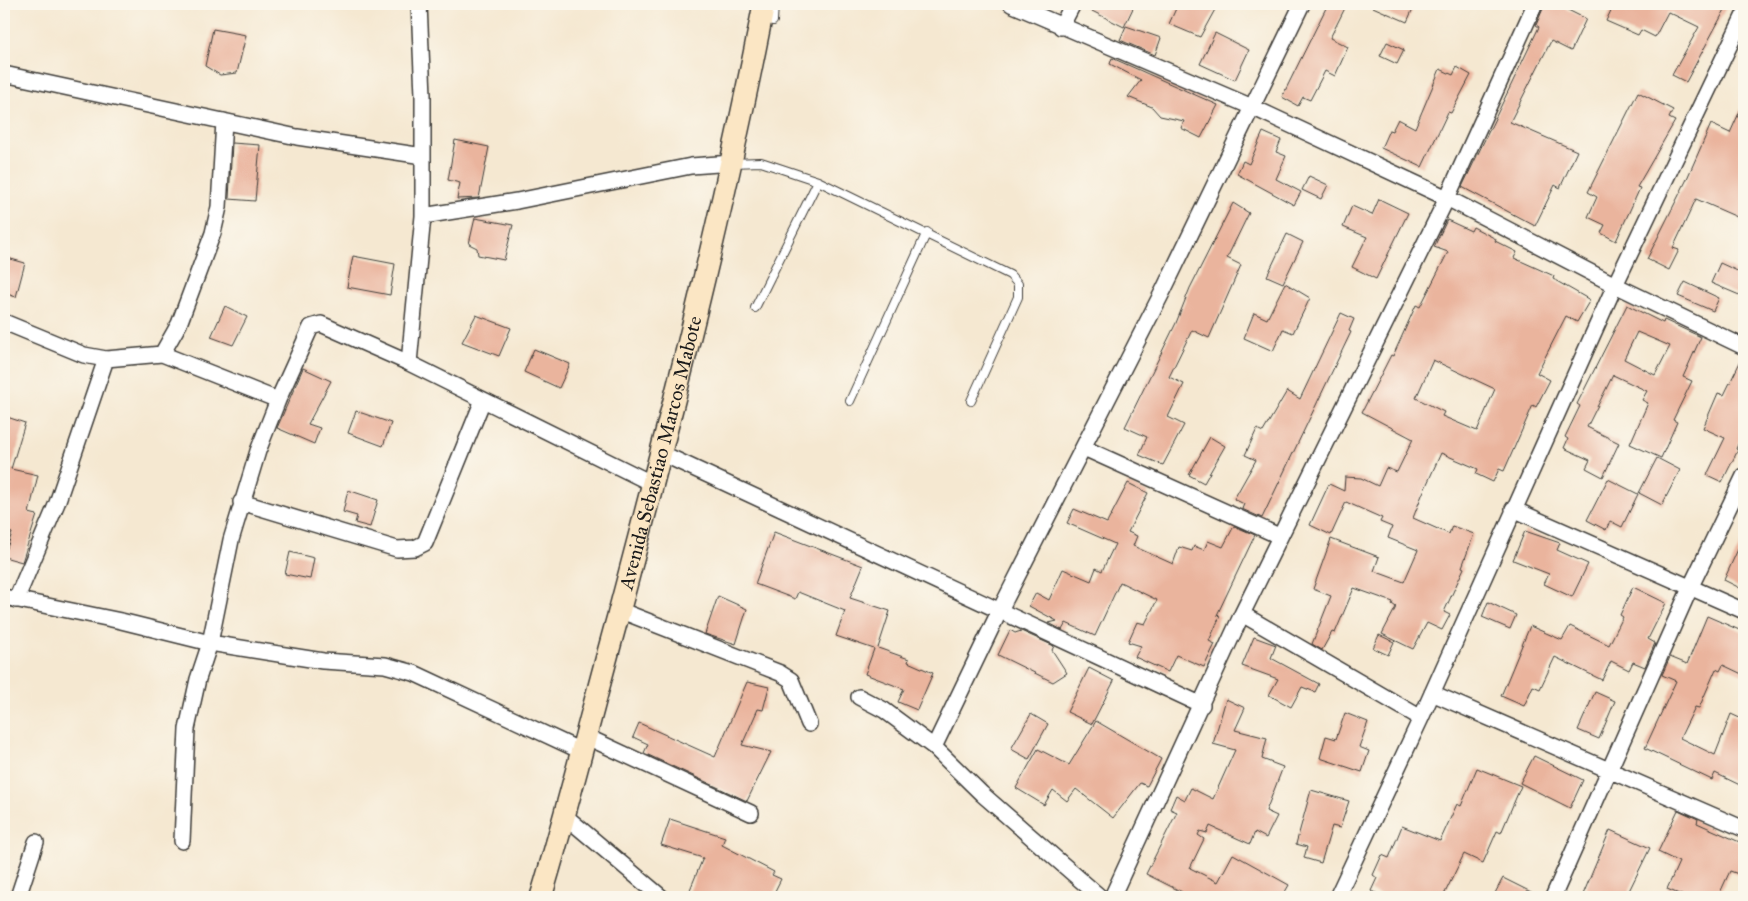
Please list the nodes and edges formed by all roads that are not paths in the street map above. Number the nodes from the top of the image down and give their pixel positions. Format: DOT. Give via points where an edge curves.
graph roads {
  1 [pos="419,4"];
  2 [pos="1012,4"];
  3 [pos="1072,4"];
  4 [pos="1302,4"];
  5 [pos="1535,4"];
  6 [pos="766,9"];
  7 [pos="1744,15"];
  8 [pos="1061,27"];
  9 [pos="4,74"];
  10 [pos="1252,106"];
  11 [pos="224,121"];
  12 [pos="423,156"];
  13 [pos="732,163"];
  14 [pos="818,181"];
  15 [pos="1447,198"];
  16 [pos="423,216"];
  17 [pos="926,232"];
  18 [pos="1615,285"];
  19 [pos="754,308"];
  20 [pos="4,322"];
  21 [pos="1744,347"];
  22 [pos="162,354"];
  23 [pos="106,359"];
  24 [pos="409,363"];
  25 [pos="278,400"];
  26 [pos="484,400"];
  27 [pos="850,401"];
  28 [pos="971,401"];
  29 [pos="1084,448"];
  30 [pos="661,453"];
  31 [pos="1744,476"];
  32 [pos="653,484"];
  33 [pos="241,502"];
  34 [pos="1513,509"];
  35 [pos="1279,536"];
  36 [pos="1692,586"];
  37 [pos="10,598"];
  38 [pos="620,610"];
  39 [pos="1744,611"];
  40 [pos="999,612"];
  41 [pos="1242,614"];
  42 [pos="210,642"];
  43 [pos="1432,693"];
  44 [pos="859,697"];
  45 [pos="1202,705"];
  46 [pos="1421,718"];
  47 [pos="809,724"];
  48 [pos="583,744"];
  49 [pos="934,747"];
  50 [pos="1611,771"];
  51 [pos="751,813"];
  52 [pos="565,816"];
  53 [pos="1744,829"];
  54 [pos="182,841"];
  55 [pos="36,842"];
  56 [pos="18,897"];
  57 [pos="540,897"];
  58 [pos="661,897"];
  59 [pos="1100,897"];
  60 [pos="1112,897"];
  61 [pos="1336,897"];
  62 [pos="1553,897"];
  1 -- 12 [label="street"];
  2 -- 8 [label="street"];
  3 -- 8 [label="street"];
  4 -- 10 [label="street"];
  5 -- 15 [label="street"];
  6 -- 13 [label="main road, Avenida Sebastiao Marcos Mabote"];
  7 -- 18 [label="street"];
  8 -- 10 [label="street"];
  9 -- 11 [label="street"];
  10 -- 15 [label="street"];
  10 -- 29 [label="street"];
  11 -- 12 [label="street" via="298,137"];
  11 -- 22 [label="street" via="219,207 213,233 179,324"];
  12 -- 16 [label="street"];
  13 -- 14 [label="lane" via="761,162"];
  13 -- 16 [label="street" via="691,166"];
  13 -- 30 [label="main road, Avenida Sebastiao Marcos Mabote"];
  14 -- 17 [label="lane"];
  14 -- 19 [label="lane"];
  15 -- 18 [label="street"];
  15 -- 35 [label="street"];
  16 -- 24 [label="street"];
  17 -- 27 [label="lane"];
  17 -- 28 [label="lane" via="1010,275 1018,284 1018,297"];
  18 -- 21 [label="street"];
  18 -- 34 [label="street"];
  20 -- 23 [label="street" via="84,354"];
  22 -- 23 [label="street"];
  22 -- 25 [label="street"];
  23 -- 37 [label="street" via="57,503"];
  24 -- 25 [label="street" via="321,324 311,327"];
  24 -- 26 [label="street"];
  25 -- 33 [label="street"];
  26 -- 32 [label="street"];
  26 -- 33 [label="street" via="425,543 415,548 397,549"];
  29 -- 35 [label="street"];
  29 -- 40 [label="street"];
  30 -- 32 [label="main road, Avenida Sebastiao Marcos Mabote"];
  30 -- 40 [label="street"];
  31 -- 36 [label="street"];
  32 -- 38 [label="main road, Avenida Sebastiao Marcos Mabote"];
  33 -- 42 [label="street"];
  34 -- 36 [label="street"];
  34 -- 43 [label="street"];
  35 -- 41 [label="street"];
  36 -- 39 [label="street"];
  36 -- 50 [label="street"];
  37 -- 42 [label="street"];
  38 -- 47 [label="street" via="780,673 791,680"];
  38 -- 48 [label="main road, Avenida Sebastiao Marcos Mabote"];
  40 -- 45 [label="street"];
  40 -- 49 [label="street"];
  41 -- 45 [label="street"];
  41 -- 46 [label="street"];
  42 -- 48 [label="street" via="323,661 384,665 414,674"];
  42 -- 54 [label="street" via="187,729"];
  43 -- 46 [label="street"];
  43 -- 50 [label="street"];
  44 -- 49 [label="street" via="884,710"];
  45 -- 60 [label="street"];
  46 -- 61 [label="street"];
  48 -- 51 [label="street"];
  48 -- 52 [label="main road, Avenida Sebastiao Marcos Mabote"];
  49 -- 59 [label="street" via="982,794"];
  50 -- 53 [label="street"];
  50 -- 62 [label="street"];
  52 -- 57 [label="main road, Avenida Sebastiao Marcos Mabote"];
  52 -- 58 [label="street"];
  55 -- 56 [label="street"];
}
